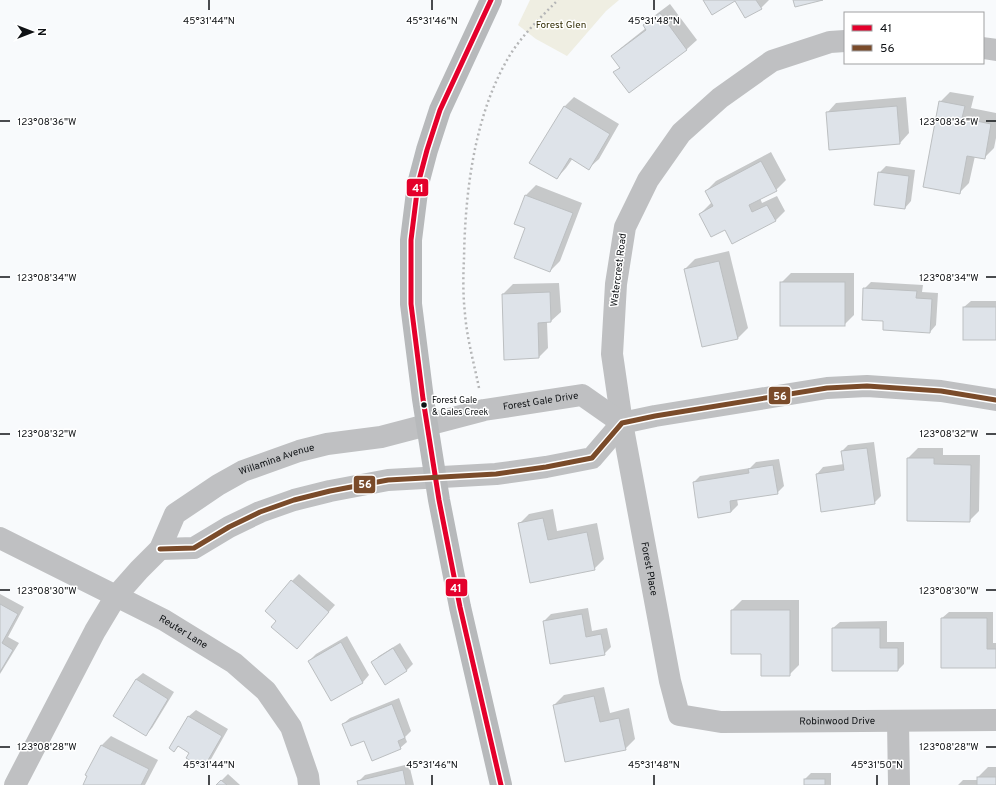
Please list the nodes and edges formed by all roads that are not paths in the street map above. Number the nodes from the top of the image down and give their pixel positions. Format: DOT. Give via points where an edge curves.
graph roads {
  1 [pos="491,0"];
  2 [pos="844,41"];
  3 [pos="984,48"];
  4 [pos="996,50"];
  5 [pos="996,400"];
  6 [pos="622,423"];
  7 [pos="428,425"];
  8 [pos="436,478"];
  9 [pos="0,538"];
  10 [pos="160,549"];
  11 [pos="116,596"];
  12 [pos="679,715"];
  13 [pos="898,720"];
  14 [pos="996,720"];
  15 [pos="15,785"];
  16 [pos="309,785"];
  17 [pos="501,785"];
  18 [pos="899,785"];
  1 -- 7 [label="main road" via="440,110 418,184 411,240 412,304"];
  2 -- 6 [label="street, Watercrest Road" via="830,42 772,61 720,98 681,133 648,180 624,227 616,284 612,354"];
  3 -- 4 [label="street"];
  5 -- 6 [label="street" via="941,391 867,386 827,388"];
  6 -- 7 [label="street, Forest Gale Drive" via="582,394 484,410"];
  6 -- 8 [label="street" via="592,458 496,474"];
  6 -- 12 [label="street, Forest Place" via="670,681"];
  7 -- 8 [label="main road"];
  7 -- 10 [label="street, Willamina Avenue" via="381,437 320,446 243,470 175,514"];
  8 -- 10 [label="street" via="388,480 294,500 260,512 194,548"];
  8 -- 17 [label="main road" via="460,607"];
  9 -- 11 [label="street, Reuter Lane"];
  10 -- 11 [label="street, Willamina Avenue"];
  11 -- 15 [label="street, Willamina Avenue" via="95,631"];
  11 -- 16 [label="street, Reuter Lane" via="164,620 234,663 266,691 290,727"];
  12 -- 13 [label="street, Robinwood Drive" via="721,722"];
  13 -- 14 [label="street, Robinwood Drive"];
  13 -- 18 [label="street"];
}
